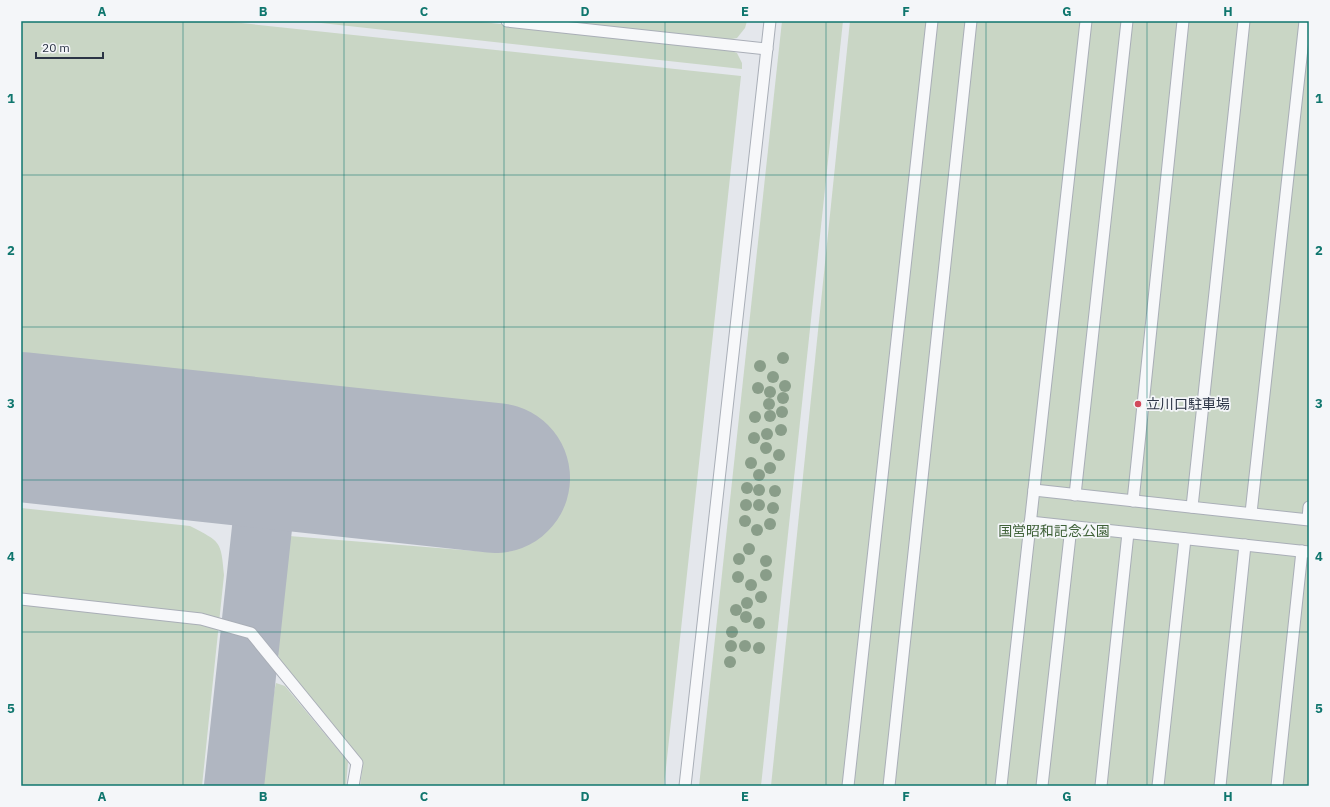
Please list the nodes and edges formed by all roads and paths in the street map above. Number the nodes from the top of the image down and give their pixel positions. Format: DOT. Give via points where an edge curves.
graph roads {
  1 [pos="508,21"];
  2 [pos="770,21"];
  3 [pos="932,21"];
  4 [pos="971,21"];
  5 [pos="1086,21"];
  6 [pos="1127,21"];
  7 [pos="1183,21"];
  8 [pos="1244,21"];
  9 [pos="1305,21"];
  10 [pos="767,49"];
  11 [pos="1034,490"];
  12 [pos="1076,495"];
  13 [pos="1133,501"];
  14 [pos="1309,506"];
  15 [pos="1192,507"];
  16 [pos="1251,513"];
  17 [pos="1308,519"];
  18 [pos="1030,522"];
  19 [pos="1071,527"];
  20 [pos="1128,533"];
  21 [pos="1185,539"];
  22 [pos="1245,545"];
  23 [pos="1306,551"];
  24 [pos="21,599"];
  25 [pos="353,786"];
  26 [pos="685,786"];
  27 [pos="848,786"];
  28 [pos="889,786"];
  29 [pos="1001,786"];
  30 [pos="1042,786"];
  31 [pos="1101,786"];
  32 [pos="1158,786"];
  33 [pos="1220,786"];
  34 [pos="1277,786"];
  1 -- 10 [label="lane"];
  2 -- 10 [label="lane"];
  3 -- 27 [label="lane"];
  4 -- 28 [label="lane"];
  5 -- 11 [label="lane"];
  6 -- 12 [label="lane"];
  7 -- 13 [label="lane"];
  8 -- 15 [label="lane"];
  9 -- 16 [label="lane"];
  10 -- 26 [label="lane"];
  11 -- 12 [label="lane"];
  11 -- 18 [label="lane"];
  12 -- 13 [label="lane"];
  13 -- 15 [label="lane"];
  14 -- 17 [label="lane"];
  15 -- 16 [label="lane"];
  16 -- 17 [label="lane"];
  18 -- 19 [label="lane"];
  18 -- 29 [label="lane"];
  19 -- 20 [label="lane"];
  19 -- 30 [label="lane"];
  20 -- 21 [label="lane"];
  20 -- 31 [label="lane"];
  21 -- 22 [label="lane"];
  21 -- 32 [label="lane"];
  22 -- 23 [label="lane"];
  22 -- 33 [label="lane"];
  23 -- 34 [label="lane"];
  24 -- 25 [label="lane" via="201,619 251,634 357,763"];
}
